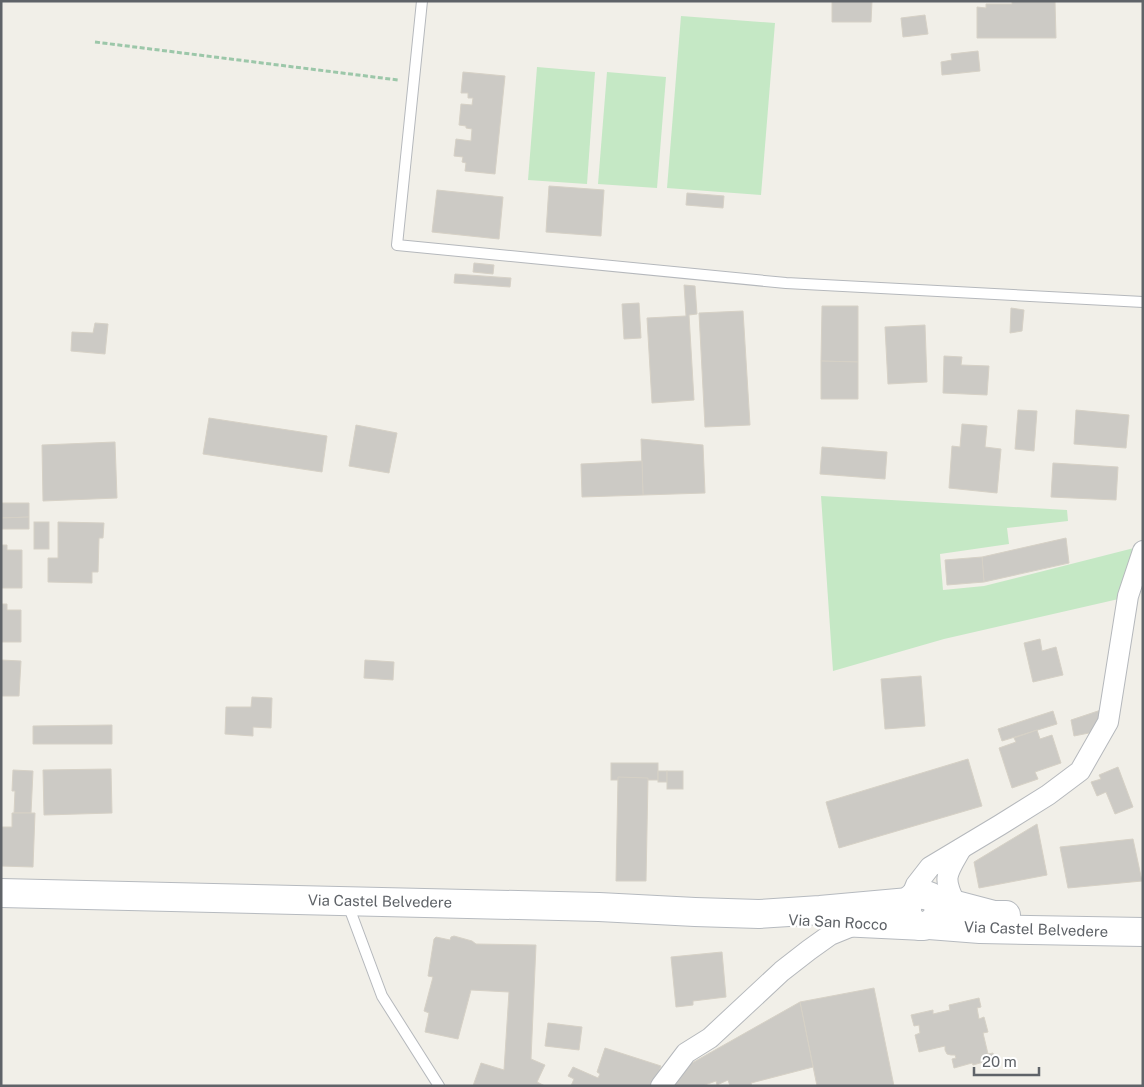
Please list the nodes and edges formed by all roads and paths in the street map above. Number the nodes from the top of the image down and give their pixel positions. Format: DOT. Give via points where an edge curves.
graph roads {
  1 [pos="422,1"];
  2 [pos="95,42"];
  3 [pos="414,82"];
  4 [pos="1143,302"];
  5 [pos="1143,552"];
  6 [pos="961,849"];
  7 [pos="1,892"];
  8 [pos="346,900"];
  9 [pos="930,912"];
  10 [pos="759,914"];
  11 [pos="1143,917"];
  12 [pos="859,923"];
  13 [pos="1143,932"];
  14 [pos="440,1086"];
  15 [pos="661,1086"];
  1 -- 3 [label="lane"];
  2 -- 3 [label="path"];
  3 -- 4 [label="lane" via="397,245 786,283"];
  5 -- 6 [label="street" via="1128,596 1108,722 1080,771"];
  6 -- 9 [label="street" via="947,875 948,889"];
  6 -- 9 [label="street" via="930,867 916,885"];
  7 -- 8 [label="street, Via Castel Belvedere"];
  8 -- 10 [label="street, Via Castel Belvedere"];
  8 -- 14 [label="lane" via="382,996"];
  9 -- 10 [label="street" via="820,910"];
  9 -- 11 [label="street, Via San Rocco"];
  9 -- 12 [label="street, Via San Rocco"];
  9 -- 13 [label="street, Via Castel Belvedere" via="980,929"];
  10 -- 12 [label="street, Via San Rocco" via="783,919"];
  12 -- 15 [label="street" via="830,935 782,971 710,1038 686,1053"];
}
